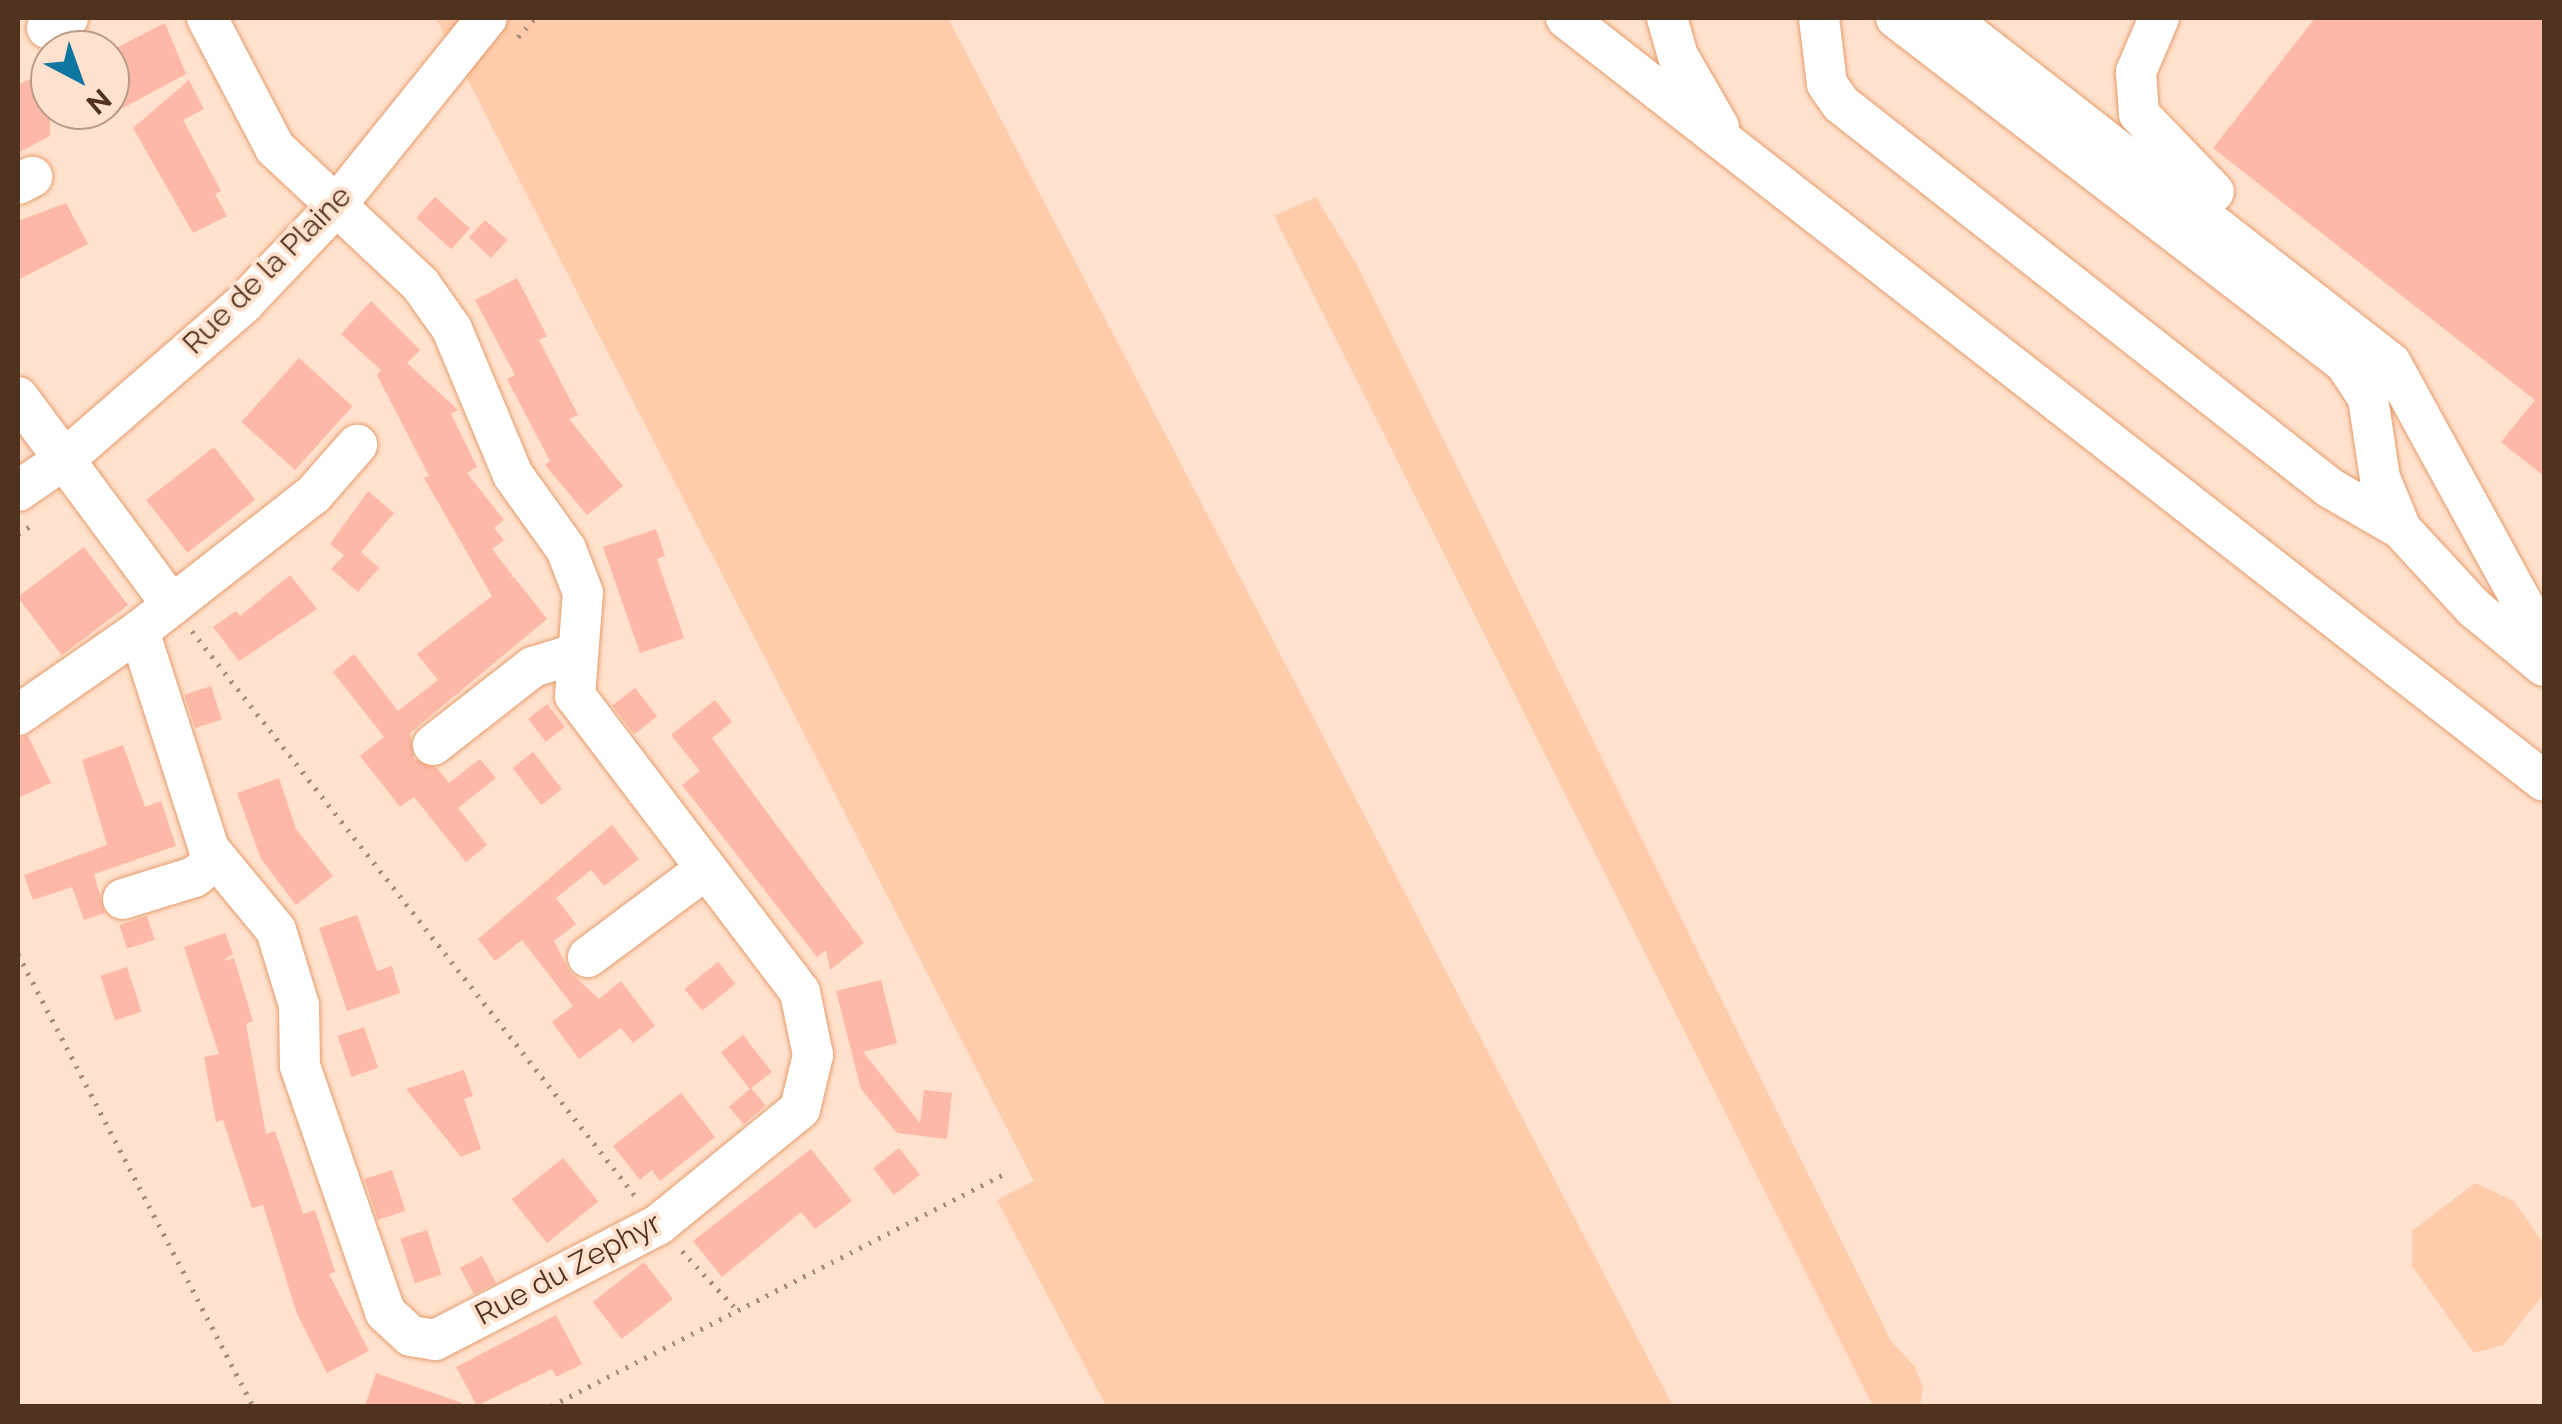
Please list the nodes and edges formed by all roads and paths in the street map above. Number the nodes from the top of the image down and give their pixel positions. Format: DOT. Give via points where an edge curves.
graph roads {
  1 [pos="207,18"];
  2 [pos="486,18"];
  3 [pos="1566,18"];
  4 [pos="1667,18"];
  5 [pos="1819,18"];
  6 [pos="1896,18"];
  7 [pos="1948,18"];
  8 [pos="2159,18"];
  9 [pos="1732,147"];
  10 [pos="334,208"];
  11 [pos="18,397"];
  12 [pos="357,445"];
  13 [pos="66,458"];
  14 [pos="18,491"];
  15 [pos="2402,529"];
  16 [pos="2544,587"];
  17 [pos="172,605"];
  18 [pos="139,632"];
  19 [pos="2544,632"];
  20 [pos="578,653"];
  21 [pos="2544,666"];
  22 [pos="18,715"];
  23 [pos="433,745"];
  24 [pos="2544,781"];
  25 [pos="217,859"];
  26 [pos="706,869"];
  27 [pos="124,899"];
  28 [pos="18,954"];
  29 [pos="588,957"];
  30 [pos="1002,1175"];
  31 [pos="658,1224"];
  32 [pos="738,1311"];
  33 [pos="253,1406"];
  34 [pos="552,1406"];
  1 -- 10 [label="street, Rue du Zephyr" via="275,148"];
  2 -- 10 [label="street, Rue de la Plaine"];
  3 -- 9 [label="street"];
  4 -- 9 [label="street" via="1678,56"];
  5 -- 15 [label="street" via="1827,84 1841,104 2330,488"];
  6 -- 15 [label="street" via="2345,363 2368,398 2380,478"];
  7 -- 19 [label="street" via="2390,363"];
  8 -- 16 [label="street" via="2136,72 2138,114 2197,178 2403,341 2440,393"];
  9 -- 24 [label="street"];
  10 -- 13 [label="street, Rue de la Plaine" via="244,303"];
  10 -- 20 [label="street, Rue du Zephyr" via="420,284 452,329 512,475 566,549 582,593"];
  11 -- 13 [label="street"];
  12 -- 17 [label="street" via="313,495"];
  13 -- 14 [label="street, Rue de la Plaine"];
  13 -- 17 [label="street"];
  15 -- 21 [label="street" via="2474,608"];
  17 -- 18 [label="street"];
  17 -- 31 [label="path"];
  18 -- 22 [label="street"];
  18 -- 25 [label="street, Rue du Zephyr"];
  20 -- 23 [label="street" via="533,667"];
  20 -- 26 [label="street, Rue du Zephyr" via="574,696"];
  25 -- 27 [label="street" via="194,877"];
  25 -- 31 [label="street, Rue du Zephyr" via="276,930 299,1004 300,1066 385,1312 411,1336 435,1340"];
  26 -- 29 [label="street"];
  26 -- 31 [label="street, Rue du Zephyr" via="800,992 813,1055 800,1109"];
  28 -- 33 [label="path"];
  30 -- 32 [label="path"];
  31 -- 32 [label="path"];
  32 -- 34 [label="path"];
}
